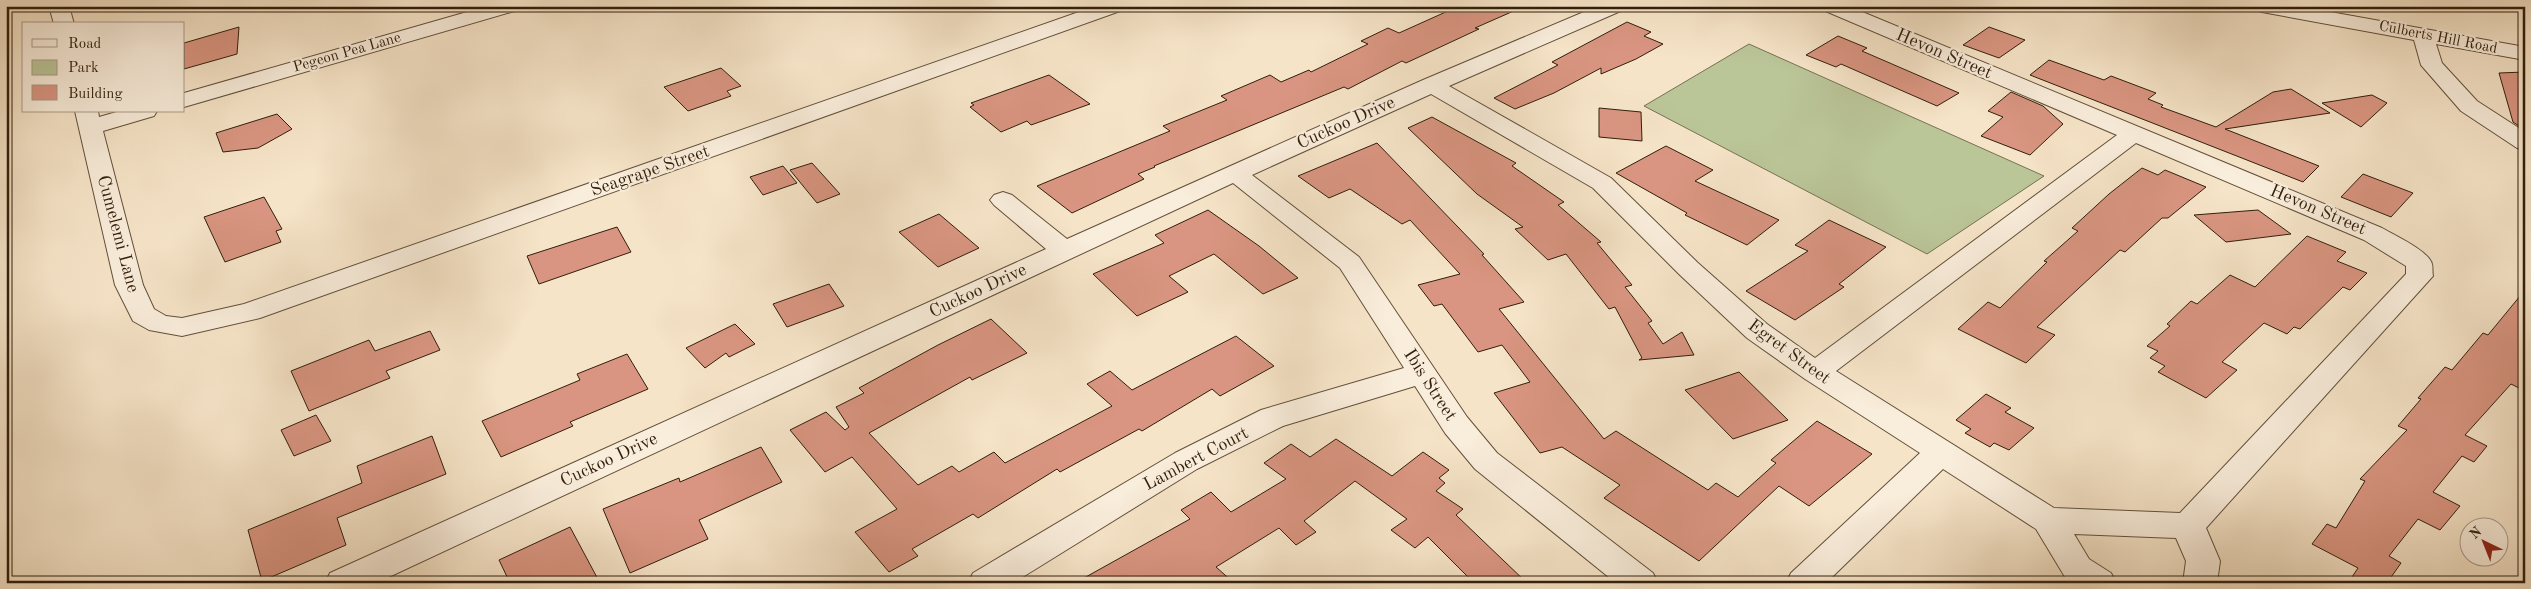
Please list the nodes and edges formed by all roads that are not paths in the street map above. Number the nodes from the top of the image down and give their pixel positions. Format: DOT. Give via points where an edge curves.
graph roads {
  1 [pos="59,6"];
  2 [pos="511,6"];
  3 [pos="1116,6"];
  4 [pos="1616,6"];
  5 [pos="1830,6"];
  6 [pos="2262,6"];
  7 [pos="63,22"];
  8 [pos="2423,35"];
  9 [pos="2525,54"];
  10 [pos="1431,85"];
  11 [pos="185,100"];
  12 [pos="139,112"];
  13 [pos="88,119"];
  14 [pos="2134,133"];
  15 [pos="2525,144"];
  16 [pos="1235,173"];
  17 [pos="1003,200"];
  18 [pos="1065,251"];
  19 [pos="182,327"];
  20 [pos="1815,372"];
  21 [pos="1424,373"];
  22 [pos="1941,452"];
  23 [pos="2048,520"];
  24 [pos="2188,526"];
  25 [pos="342,583"];
  26 [pos="985,583"];
  27 [pos="1641,583"];
  28 [pos="1803,583"];
  29 [pos="2099,583"];
  30 [pos="2200,583"];
  1 -- 7 [label="street"];
  2 -- 11 [label="street, Pegeon Pea Lane"];
  3 -- 19 [label="street, Seagrape Street" via="250,312"];
  4 -- 10 [label="street, Cuckoo Drive"];
  5 -- 14 [label="street, Hevon Street"];
  6 -- 8 [label="street, Culberts Hill Road"];
  8 -- 9 [label="street, Culberts Hill Road"];
  8 -- 15 [label="street" via="2432,65 2469,106"];
  10 -- 16 [label="street, Cuckoo Drive"];
  10 -- 20 [label="street, Egret Street" via="1602,183 1757,331"];
  12 -- 13 [label="street"];
  13 -- 19 [label="street, Cumelemi Lane" via="129,285 143,315 160,324"];
  14 -- 20 [label="street"];
  14 -- 24 [label="street, Hevon Street" via="2373,234 2418,263 2419,276"];
  16 -- 18 [label="street, Cuckoo Drive"];
  16 -- 21 [label="street, Ibis Street" via="1350,263"];
  17 -- 18 [label="street"];
  18 -- 25 [label="street, Cuckoo Drive"];
  20 -- 22 [label="street, Egret Street"];
  21 -- 26 [label="street, Lambert Court" via="1272,418 1186,461"];
  21 -- 27 [label="street, Ibis Street" via="1456,425 1486,461"];
  22 -- 23 [label="street, Egret Street"];
  22 -- 28 [label="street"];
  23 -- 24 [label="street, Egret Street"];
  23 -- 29 [label="street" via="2077,568"];
  24 -- 30 [label="street" via="2203,561"];
}
